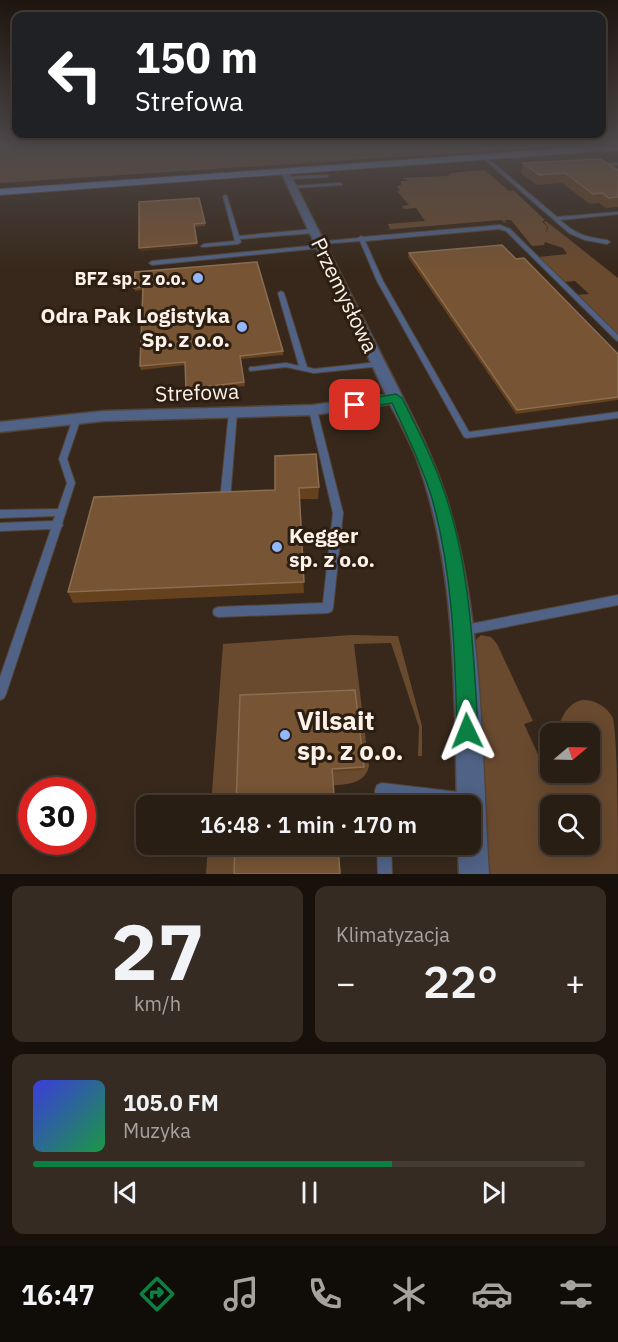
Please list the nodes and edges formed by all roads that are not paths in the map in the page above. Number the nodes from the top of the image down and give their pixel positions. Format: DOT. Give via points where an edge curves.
graph roads {
  1 [pos="116,187"];
  2 [pos="293,187"];
  3 [pos="519,187"];
  4 [pos="0,192"];
  5 [pos="225,196"];
  6 [pos="618,213"];
  7 [pos="556,219"];
  8 [pos="237,238"];
  9 [pos="361,238"];
  10 [pos="318,240"];
  11 [pos="607,242"];
  12 [pos="204,246"];
  13 [pos="152,263"];
  14 [pos="281,293"];
  15 [pos="618,339"];
  16 [pos="379,364"];
  17 [pos="253,369"];
  18 [pos="304,369"];
  19 [pos="396,398"];
  20 [pos="313,410"];
  21 [pos="232,412"];
  22 [pos="618,415"];
  23 [pos="77,418"];
  24 [pos="0,427"];
  25 [pos="225,500"];
  26 [pos="62,512"];
  27 [pos="0,514"];
  28 [pos="58,525"];
  29 [pos="0,527"];
  30 [pos="618,600"];
  31 [pos="218,612"];
  32 [pos="461,631"];
  33 [pos="0,694"];
  34 [pos="382,795"];
  35 [pos="410,795"];
  36 [pos="470,795"];
  37 [pos="384,855"];
  38 [pos="473,855"];
  39 [pos="385,874"];
  40 [pos="474,874"];
  1 -- 4 [label="main road"];
  2 -- 10 [label="street, Przemysłowa"];
  3 -- 7 [label="lane"];
  5 -- 8 [label="lane"];
  6 -- 7 [label="lane"];
  7 -- 11 [label="lane" via="571,232"];
  8 -- 10 [label="lane"];
  8 -- 12 [label="lane" via="238,242"];
  9 -- 10 [label="lane"];
  9 -- 15 [label="lane" via="491,226 508,230"];
  9 -- 22 [label="lane" via="390,300 467,435"];
  10 -- 13 [label="lane"];
  10 -- 16 [label="street, Przemysłowa"];
  14 -- 18 [label="lane"];
  16 -- 18 [label="lane"];
  16 -- 19 [label="street, Przemysłowa"];
  17 -- 18 [label="lane" via="286,365"];
  19 -- 20 [label="street, Strefowa"];
  19 -- 32 [label="street, Przemysłowa" via="439,496 457,584"];
  20 -- 21 [label="street, Strefowa"];
  20 -- 31 [label="lane" via="338,513 328,608"];
  21 -- 23 [label="street, Strefowa"];
  21 -- 25 [label="lane"];
  23 -- 24 [label="street, Strefowa"];
  23 -- 26 [label="lane" via="63,459 71,483"];
  26 -- 27 [label="lane"];
  26 -- 28 [label="lane"];
  28 -- 29 [label="lane"];
  28 -- 33 [label="lane"];
  30 -- 32 [label="lane"];
  32 -- 36 [label="street, Przemysłowa"];
  34 -- 35 [label="lane" via="382,790"];
  37 -- 39 [label="lane"];
  38 -- 40 [label="street, Przemysłowa"];
}
